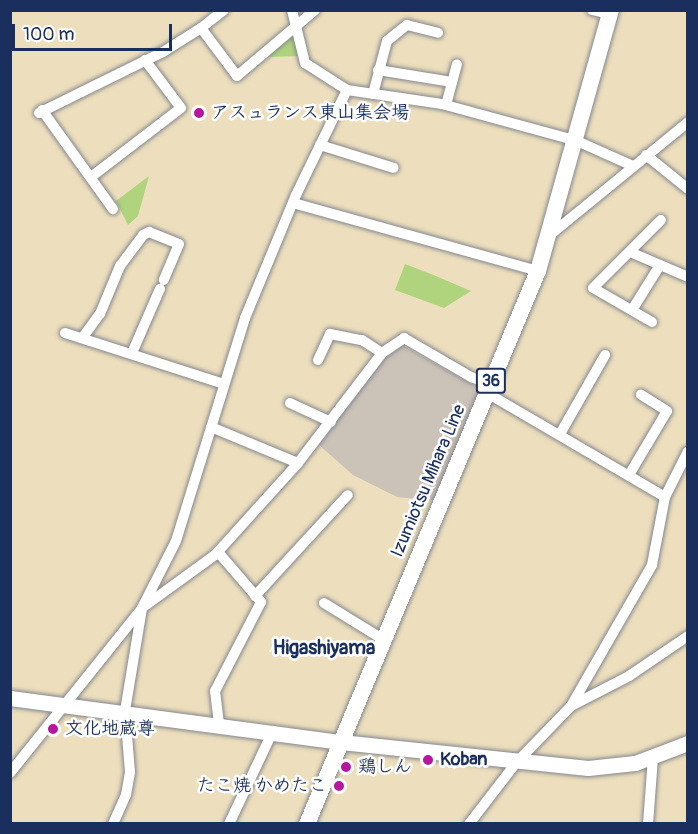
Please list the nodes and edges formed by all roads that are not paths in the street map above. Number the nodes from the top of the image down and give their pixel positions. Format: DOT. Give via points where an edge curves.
graph roads {
  1 [pos="224,10"];
  2 [pos="292,10"];
  3 [pos="315,10"];
  4 [pos="592,10"];
  5 [pos="610,12"];
  6 [pos="296,24"];
  7 [pos="201,28"];
  8 [pos="438,33"];
  9 [pos="145,60"];
  10 [pos="457,64"];
  11 [pos="378,70"];
  12 [pos="452,82"];
  13 [pos="347,90"];
  14 [pos="373,94"];
  15 [pos="446,105"];
  16 [pos="687,122"];
  17 [pos="577,141"];
  18 [pos="320,145"];
  19 [pos="646,155"];
  20 [pos="633,166"];
  21 [pos="394,168"];
  22 [pos="91,177"];
  23 [pos="687,189"];
  24 [pos="293,203"];
  25 [pos="113,209"];
  26 [pos="661,220"];
  27 [pos="550,235"];
  28 [pos="630,252"];
  29 [pos="660,264"];
  30 [pos="538,271"];
  31 [pos="687,277"];
  32 [pos="632,310"];
  33 [pos="652,322"];
  34 [pos="64,333"];
  35 [pos="83,337"];
  36 [pos="132,353"];
  37 [pos="382,353"];
  38 [pos="605,355"];
  39 [pos="318,360"];
  40 [pos="225,384"];
  41 [pos="489,388"];
  42 [pos="641,395"];
  43 [pos="290,403"];
  44 [pos="331,422"];
  45 [pos="211,427"];
  46 [pos="560,434"];
  47 [pos="687,452"];
  48 [pos="298,463"];
  49 [pos="629,475"];
  50 [pos="348,495"];
  51 [pos="665,497"];
  52 [pos="218,552"];
  53 [pos="255,596"];
  54 [pos="324,603"];
  55 [pos="142,608"];
  56 [pos="687,636"];
  57 [pos="384,640"];
  58 [pos="10,698"];
  59 [pos="62,704"];
  60 [pos="571,706"];
  61 [pos="125,711"];
  62 [pos="219,724"];
  63 [pos="273,731"];
  64 [pos="341,742"];
  65 [pos="687,743"];
  66 [pos="653,758"];
  67 [pos="516,763"];
  68 [pos="10,773"];
  69 [pos="112,824"];
  70 [pos="229,824"];
  71 [pos="307,824"];
  72 [pos="469,824"];
  73 [pos="648,824"];
  1 -- 7 [label="street"];
  2 -- 6 [label="street"];
  3 -- 6 [label="street"];
  4 -- 5 [label="street"];
  5 -- 17 [label="main road, Izumiotsu Mihara Line / 36"];
  6 -- 7 [label="street" via="237,76"];
  6 -- 13 [label="street" via="305,63"];
  7 -- 9 [label="street"];
  8 -- 11 [label="street" via="407,25 387,41"];
  9 -- 22 [label="street" via="181,108"];
  9 -- 22 [label="street" via="40,111"];
  10 -- 12 [label="street"];
  11 -- 12 [label="street"];
  11 -- 14 [label="street"];
  12 -- 15 [label="street"];
  13 -- 14 [label="street"];
  13 -- 18 [label="street"];
  14 -- 15 [label="street"];
  15 -- 17 [label="street"];
  16 -- 19 [label="street"];
  17 -- 20 [label="street"];
  17 -- 27 [label="main road, Izumiotsu Mihara Line / 36"];
  18 -- 21 [label="street"];
  18 -- 24 [label="street"];
  19 -- 20 [label="street"];
  19 -- 23 [label="street"];
  20 -- 27 [label="street"];
  22 -- 25 [label="street"];
  24 -- 30 [label="street"];
  24 -- 40 [label="street" via="245,318"];
  26 -- 28 [label="street"];
  27 -- 30 [label="main road, Izumiotsu Mihara Line / 36"];
  28 -- 29 [label="street"];
  28 -- 32 [label="street" via="593,288"];
  29 -- 31 [label="street"];
  29 -- 32 [label="street"];
  30 -- 41 [label="main road, Izumiotsu Mihara Line / 36"];
  32 -- 33 [label="street"];
  34 -- 35 [label="street"];
  35 -- 36 [label="street"];
  35 -- 36 [label="street" via="100,314 120,266 149,232 179,244"];
  36 -- 40 [label="street"];
  37 -- 39 [label="street" via="362,340 330,334"];
  37 -- 41 [label="street" via="404,338"];
  37 -- 44 [label="street"];
  38 -- 46 [label="street"];
  40 -- 45 [label="street"];
  41 -- 46 [label="street"];
  41 -- 57 [label="main road, Izumiotsu Mihara Line / 36"];
  42 -- 49 [label="street" via="667,411"];
  43 -- 44 [label="street"];
  44 -- 48 [label="street"];
  45 -- 48 [label="street"];
  45 -- 55 [label="street" via="176,541"];
  46 -- 49 [label="street"];
  47 -- 51 [label="street"];
  48 -- 52 [label="street"];
  49 -- 51 [label="street"];
  50 -- 53 [label="street"];
  51 -- 60 [label="street" via="652,565"];
  52 -- 53 [label="street"];
  52 -- 55 [label="street"];
  53 -- 62 [label="street" via="261,602 215,691"];
  54 -- 57 [label="street"];
  55 -- 59 [label="street"];
  55 -- 61 [label="street"];
  56 -- 60 [label="street" via="629,676"];
  57 -- 64 [label="main road, Izumiotsu Mihara Line / 36"];
  58 -- 59 [label="street"];
  59 -- 61 [label="street"];
  59 -- 68 [label="street"];
  60 -- 67 [label="street"];
  61 -- 62 [label="street"];
  61 -- 69 [label="street" via="130,772 126,795"];
  62 -- 63 [label="street"];
  63 -- 64 [label="street"];
  63 -- 70 [label="street"];
  64 -- 67 [label="street"];
  64 -- 71 [label="main road, Izumiotsu Mihara Line / 36"];
  65 -- 66 [label="street"];
  66 -- 67 [label="street" via="588,768"];
  66 -- 73 [label="street"];
  67 -- 72 [label="street"];
}
